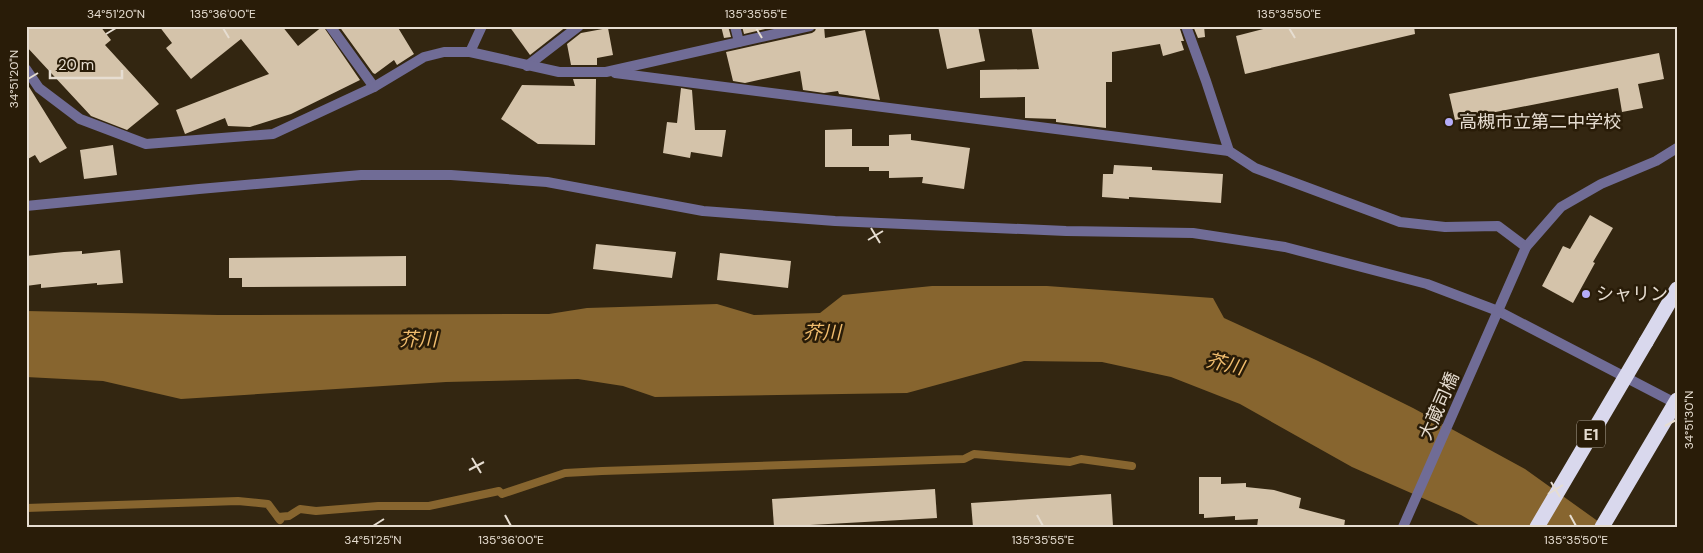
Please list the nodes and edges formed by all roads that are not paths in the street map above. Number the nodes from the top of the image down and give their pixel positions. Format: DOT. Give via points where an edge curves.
graph roads {
  1 [pos="330,26"];
  2 [pos="482,26"];
  3 [pos="580,26"];
  4 [pos="735,26"];
  5 [pos="810,26"];
  6 [pos="1186,26"];
  7 [pos="739,42"];
  8 [pos="470,52"];
  9 [pos="527,66"];
  10 [pos="26,68"];
  11 [pos="606,72"];
  12 [pos="374,87"];
  13 [pos="1677,148"];
  14 [pos="1229,151"];
  15 [pos="26,206"];
  16 [pos="1526,247"];
  17 [pos="1677,289"];
  18 [pos="1498,311"];
  19 [pos="1677,400"];
  20 [pos="1677,404"];
  21 [pos="1403,527"];
  22 [pos="1537,527"];
  23 [pos="1602,527"];
  1 -- 12 [label="street"];
  2 -- 8 [label="street"];
  3 -- 9 [label="street"];
  4 -- 7 [label="street"];
  5 -- 7 [label="street"];
  6 -- 14 [label="street"];
  7 -- 11 [label="street"];
  8 -- 9 [label="street"];
  8 -- 12 [label="street" via="444,52 424,57"];
  9 -- 11 [label="street" via="560,72"];
  10 -- 12 [label="street" via="39,88 80,119 146,144 273,134"];
  11 -- 14 [label="street"];
  13 -- 16 [label="street, 大蔵司橋" via="1561,207"];
  14 -- 16 [label="street" via="1255,168 1400,222 1446,227 1498,226"];
  15 -- 18 [label="street" via="361,175 451,175 528,180 703,211 835,221 1194,233 1285,247 1399,276"];
  16 -- 18 [label="street, 大蔵司橋"];
  17 -- 22 [label="highway, E1, bridge"];
  18 -- 20 [label="street"];
  18 -- 21 [label="street, 大蔵司橋"];
  19 -- 23 [label="highway, bridge"];
}
